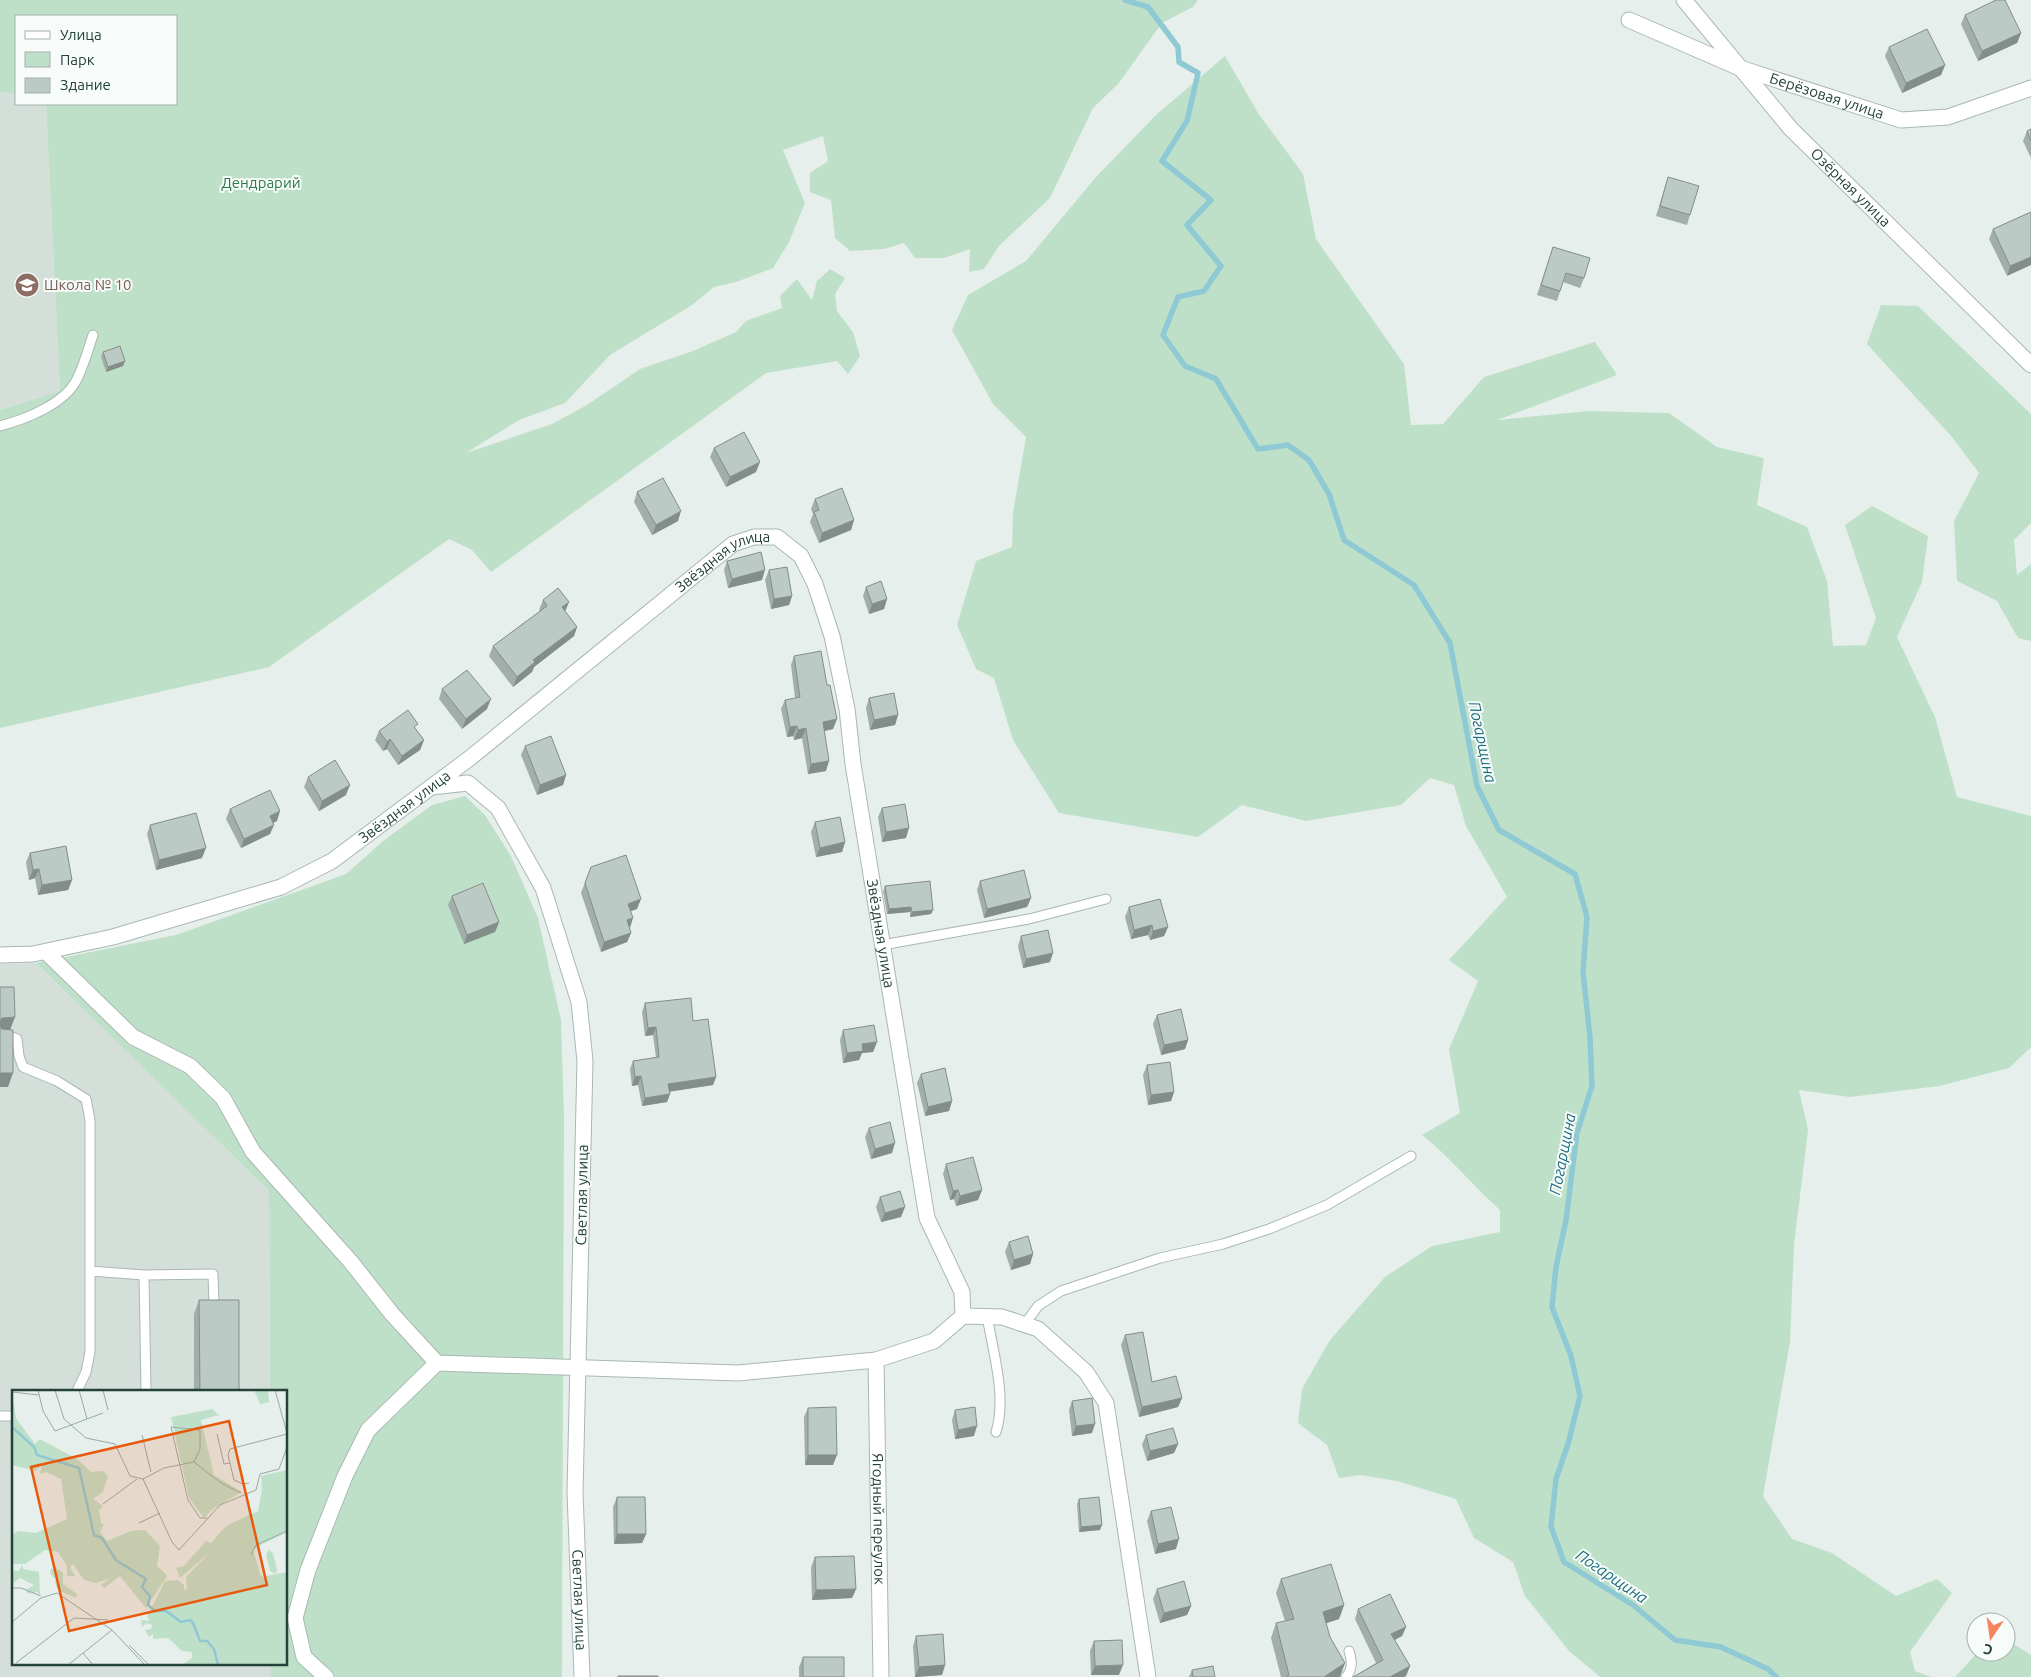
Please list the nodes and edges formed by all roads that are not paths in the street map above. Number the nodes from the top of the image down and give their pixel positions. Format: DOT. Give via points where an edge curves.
graph roads {
  1 [pos="1684,0"];
  2 [pos="1629,20"];
  3 [pos="1740,68"];
  4 [pos="2031,88"];
  5 [pos="93,335"];
  6 [pos="2031,365"];
  7 [pos="0,426"];
  8 [pos="430,787"];
  9 [pos="1106,898"];
  10 [pos="882,945"];
  11 [pos="46,952"];
  12 [pos="0,955"];
  13 [pos="0,1037"];
  14 [pos="1412,1156"];
  15 [pos="90,1271"];
  16 [pos="144,1275"];
  17 [pos="214,1304"];
  18 [pos="963,1316"];
  19 [pos="987,1316"];
  20 [pos="1024,1324"];
  21 [pos="876,1360"];
  22 [pos="437,1363"];
  23 [pos="578,1367"];
  24 [pos="77,1390"];
  25 [pos="146,1390"];
  26 [pos="996,1432"];
  27 [pos="1349,1651"];
  28 [pos="326,1677"];
  29 [pos="582,1677"];
  30 [pos="881,1677"];
  31 [pos="1148,1677"];
  32 [pos="1346,1677"];
  1 -- 3 [label="street, Озёрная улица"];
  2 -- 3 [label="street, Берёзовая улица"];
  3 -- 4 [label="street, Берёзовая улица" via="1901,120 1948,117"];
  3 -- 6 [label="street, Озёрная улица" via="1791,129"];
  5 -- 7 [label="lane" via="76,380 63,398 18,421"];
  8 -- 10 [label="street, Звёздная улица" via="733,544 754,537 777,537 801,556 815,584 832,636 847,709"];
  8 -- 11 [label="street, Звёздная улица" via="332,861 281,887 113,937"];
  8 -- 23 [label="street, Светлая улица" via="468,783 498,808 543,888 579,1002 585,1061"];
  9 -- 10 [label="lane" via="1030,919"];
  10 -- 18 [label="street, Звёздная улица" via="927,1218 962,1292"];
  11 -- 12 [label="street, Звёздная улица"];
  11 -- 22 [label="street" via="133,1037 190,1066 223,1098 253,1152"];
  13 -- 15 [label="lane" via="17,1039 23,1068 56,1081 86,1099 90,1120"];
  14 -- 20 [label="lane" via="1326,1205 1268,1230 1160,1258 1061,1291 1038,1306"];
  15 -- 16 [label="lane"];
  15 -- 24 [label="lane" via="90,1352"];
  16 -- 17 [label="lane" via="213,1274"];
  16 -- 25 [label="lane"];
  18 -- 19 [label="street"];
  18 -- 21 [label="street" via="934,1341"];
  19 -- 20 [label="street"];
  19 -- 26 [label="lane" via="997,1368 999,1422"];
  20 -- 31 [label="street" via="1038,1329 1086,1372 1106,1403"];
  21 -- 23 [label="street" via="738,1373"];
  21 -- 30 [label="street, Ягодный переулок"];
  22 -- 23 [label="street"];
  22 -- 28 [label="street" via="368,1430 345,1476 308,1570 295,1618 304,1657"];
  23 -- 29 [label="street, Светлая улица" via="575,1492"];
  27 -- 32 [label="lane" via="1352,1661"];
}
